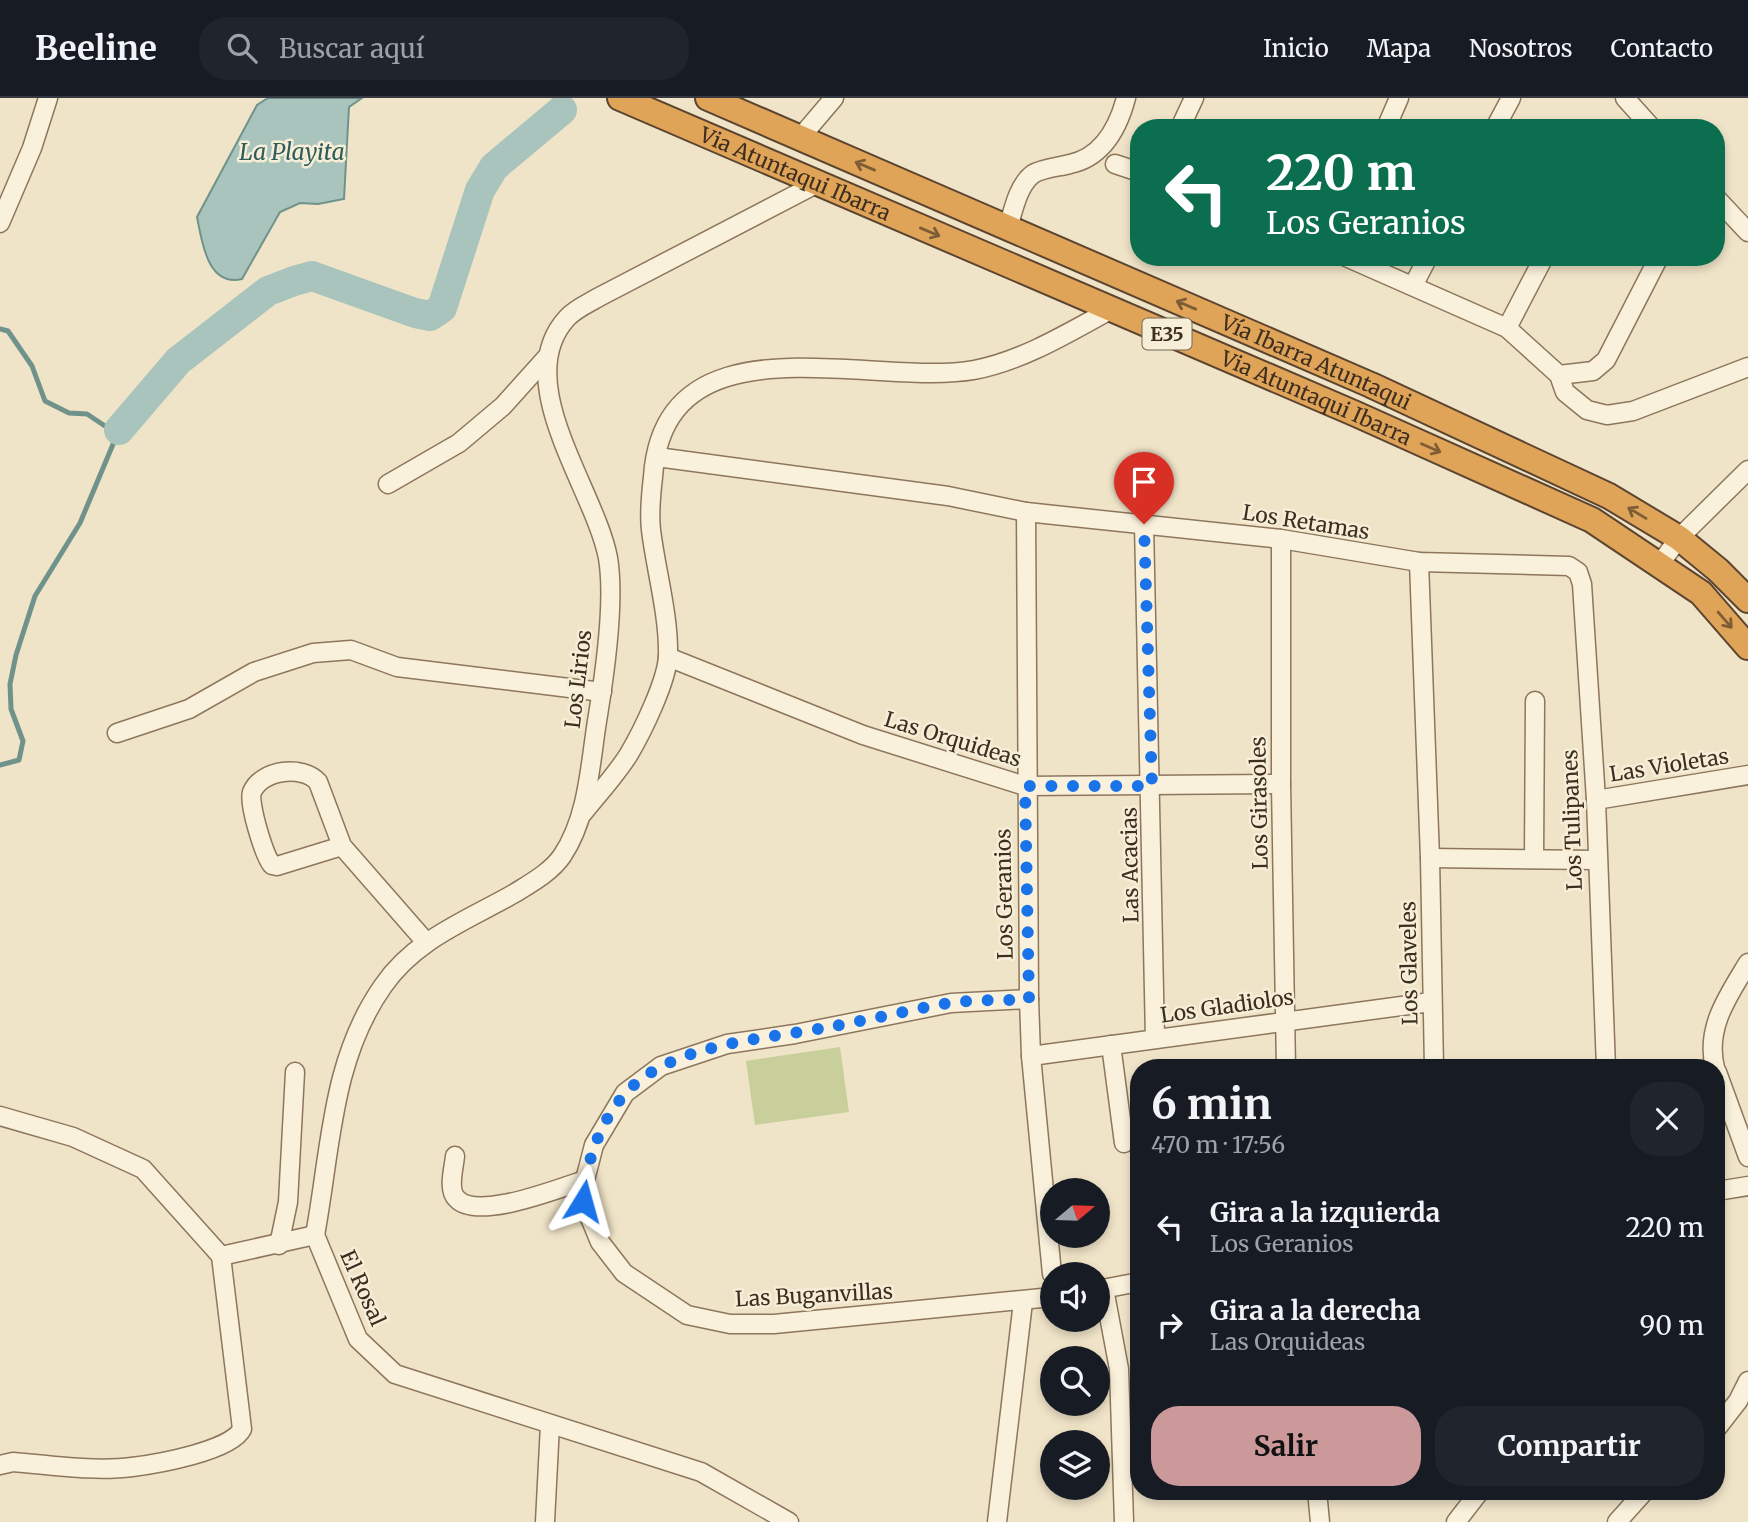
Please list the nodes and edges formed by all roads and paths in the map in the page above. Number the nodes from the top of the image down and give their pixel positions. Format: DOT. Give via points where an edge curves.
graph roads {
  1 [pos="48,98"];
  2 [pos="620,98"];
  3 [pos="708,98"];
  4 [pos="834,98"];
  5 [pos="1126,98"];
  6 [pos="1194,98"];
  7 [pos="1399,98"];
  8 [pos="1511,98"];
  9 [pos="1625,98"];
  10 [pos="1184,119"];
  11 [pos="1390,119"];
  12 [pos="1500,119"];
  13 [pos="1644,119"];
  14 [pos="800,138"];
  15 [pos="1115,163"];
  16 [pos="1130,169"];
  17 [pos="818,183"];
  18 [pos="1725,208"];
  19 [pos="0,223"];
  20 [pos="1008,228"];
  21 [pos="1748,232"];
  22 [pos="1367,266"];
  23 [pos="1423,266"];
  24 [pos="1539,266"];
  25 [pos="1655,266"];
  26 [pos="1413,286"];
  27 [pos="1110,310"];
  28 [pos="1507,328"];
  29 [pos="547,357"];
  30 [pos="1748,367"];
  31 [pos="1559,375"];
  32 [pos="656,457"];
  33 [pos="1748,470"];
  34 [pos="388,484"];
  35 [pos="1026,512"];
  36 [pos="1144,524"];
  37 [pos="1281,538"];
  38 [pos="1679,538"];
  39 [pos="1419,562"];
  40 [pos="1659,565"];
  41 [pos="1578,572"];
  42 [pos="1748,600"];
  43 [pos="1748,648"];
  44 [pos="668,657"];
  45 [pos="602,692"];
  46 [pos="1535,701"];
  47 [pos="117,733"];
  48 [pos="1748,775"];
  49 [pos="1281,784"];
  50 [pos="1025,786"];
  51 [pos="1152,786"];
  52 [pos="1597,800"];
  53 [pos="581,816"];
  54 [pos="342,845"];
  55 [pos="1430,858"];
  56 [pos="1534,859"];
  57 [pos="1596,860"];
  58 [pos="425,941"];
  59 [pos="1748,963"];
  60 [pos="1029,999"];
  61 [pos="1430,1002"];
  62 [pos="1284,1021"];
  63 [pos="1154,1039"];
  64 [pos="1111,1045"];
  65 [pos="1031,1056"];
  66 [pos="1286,1059"];
  67 [pos="1433,1059"];
  68 [pos="1605,1059"];
  69 [pos="1715,1059"];
  70 [pos="295,1072"];
  71 [pos="1725,1094"];
  72 [pos="0,1116"];
  73 [pos="1124,1143"];
  74 [pos="455,1156"];
  75 [pos="1748,1157"];
  76 [pos="585,1180"];
  77 [pos="1748,1186"];
  78 [pos="1725,1190"];
  79 [pos="316,1235"];
  80 [pos="279,1245"];
  81 [pos="221,1256"];
  82 [pos="1051,1262"];
  83 [pos="1130,1284"];
  84 [pos="1110,1288"];
  85 [pos="1040,1299"];
  86 [pos="1023,1302"];
  87 [pos="1109,1332"];
  88 [pos="1748,1381"];
  89 [pos="1725,1418"];
  90 [pos="550,1425"];
  91 [pos="0,1465"];
  92 [pos="1318,1500"];
  93 [pos="1458,1500"];
  94 [pos="1473,1500"];
  95 [pos="1637,1500"];
  96 [pos="1458,1519"];
  97 [pos="545,1522"];
  98 [pos="789,1522"];
  99 [pos="997,1522"];
  100 [pos="1124,1522"];
  101 [pos="1320,1522"];
  102 [pos="1617,1522"];
  1 -- 19 [label="street"];
  2 -- 17 [label="highway, Via Atuntaqui Ibarra / E35"];
  3 -- 14 [label="highway, Vía Ibarra Atuntaqui / E35"];
  4 -- 14 [label="street"];
  5 -- 20 [label="street" via="1104,146 1080,162 1033,174 1022,187"];
  6 -- 10 [label="street"];
  7 -- 11 [label="street"];
  8 -- 12 [label="street"];
  9 -- 13 [label="street"];
  20 -- 14 [label="highway, Vía Ibarra Atuntaqui / E35, one-way"];
  15 -- 16 [label="street"];
  17 -- 27 [label="highway, Via Atuntaqui Ibarra / E35, one-way"];
  17 -- 29 [label="street, Los Lirios" via="568,316"];
  18 -- 21 [label="street"];
  38 -- 20 [label="highway, Vía Ibarra Atuntaqui / E35, one-way" via="1609,496 1371,385"];
  22 -- 26 [label="street"];
  23 -- 26 [label="street"];
  24 -- 28 [label="street"];
  25 -- 31 [label="street" via="1606,360 1593,371"];
  26 -- 28 [label="street"];
  27 -- 32 [label="street" via="1041,347 975,370 896,374 780,367 738,372 686,397 663,433"];
  27 -- 40 [label="highway, Via Atuntaqui Ibarra / E35, one-way" via="1592,520"];
  28 -- 31 [label="street"];
  29 -- 34 [label="street" via="502,406 459,443"];
  29 -- 45 [label="street, Los Lirios" via="546,382 564,443 593,506 608,561"];
  30 -- 31 [label="street" via="1633,411 1607,415 1575,402 1565,393"];
  32 -- 35 [label="street, Los Retamas" via="948,496"];
  32 -- 44 [label="street" via="651,526"];
  33 -- 38 [label="street"];
  35 -- 36 [label="street, Los Retamas"];
  35 -- 50 [label="street, Los Geranios"];
  36 -- 37 [label="street, Los Retamas"];
  36 -- 51 [label="street, Las Acacias"];
  37 -- 39 [label="street, Los Retamas"];
  37 -- 49 [label="street, Los Girasoles"];
  38 -- 40 [label="street"];
  38 -- 42 [label="highway, Vía Ibarra Atuntaqui / E35"];
  39 -- 41 [label="street, Los Retamas" via="1569,566"];
  39 -- 55 [label="street, Los Glaveles"];
  40 -- 43 [label="highway, Via Atuntaqui Ibarra / E35, one-way" via="1701,593"];
  41 -- 52 [label="street, Los Tulipanes"];
  44 -- 50 [label="street, Las Orquideas" via="863,735"];
  44 -- 53 [label="street" via="629,755"];
  45 -- 47 [label="street" via="397,667 351,650 313,653 254,672 189,709"];
  45 -- 53 [label="street, Los Lirios"];
  46 -- 56 [label="street"];
  48 -- 52 [label="street, Las Violetas"];
  49 -- 51 [label="street, Las Orquideas"];
  49 -- 62 [label="street, Los Girasoles"];
  50 -- 51 [label="street, Las Orquideas"];
  50 -- 60 [label="street, Los Geranios"];
  51 -- 63 [label="street, Las Acacias"];
  52 -- 57 [label="street, Los Tulipanes"];
  53 -- 58 [label="street, Los Lirios" via="561,858 534,881"];
  54 -- 54 [label="street" via="311,774 281,773 255,786 251,796 260,838 272,865"];
  54 -- 58 [label="street"];
  55 -- 56 [label="street"];
  55 -- 61 [label="street, Los Glaveles"];
  56 -- 57 [label="street"];
  57 -- 68 [label="street, Los Tulipanes"];
  58 -- 79 [label="street, Los Lirios" via="384,982 364,1015 343,1068"];
  59 -- 69 [label="street" via="1712,1034"];
  60 -- 65 [label="street, Los Geranios"];
  60 -- 76 [label="street, Las Buganvillas" via="951,1003 727,1044 661,1066 625,1093 594,1145"];
  61 -- 62 [label="street, Los Gladiolos"];
  61 -- 67 [label="street, Los Glaveles"];
  62 -- 63 [label="street, Los Gladiolos"];
  62 -- 66 [label="street, Los Girasoles"];
  63 -- 64 [label="street, Los Gladiolos"];
  64 -- 65 [label="street, Los Gladiolos"];
  64 -- 73 [label="street"];
  65 -- 82 [label="street, Los Geranios"];
  70 -- 80 [label="street" via="288,1202"];
  71 -- 75 [label="street"];
  72 -- 81 [label="street" via="73,1137 143,1169"];
  74 -- 76 [label="street" via="452,1191 465,1204 491,1207"];
  76 -- 86 [label="street, Las Buganvillas" via="583,1201 608,1252 624,1273 687,1315 730,1324 774,1324"];
  77 -- 78 [label="street"];
  79 -- 80 [label="street, El Rosal"];
  79 -- 90 [label="street, El Rosal" via="358,1339 375,1358 395,1374"];
  80 -- 81 [label="street, El Rosal"];
  81 -- 91 [label="street" via="242,1429 238,1436 190,1455 131,1467"];
  83 -- 84 [label="street"];
  85 -- 86 [label="street, Las Buganvillas"];
  86 -- 99 [label="street"];
  87 -- 100 [label="street" via="1118,1370"];
  88 -- 89 [label="street"];
  90 -- 97 [label="street"];
  90 -- 98 [label="street, El Rosal" via="701,1472"];
  92 -- 101 [label="street"];
  93 -- 96 [label="street"];
  94 -- 96 [label="street"];
  95 -- 102 [label="street"];
}
